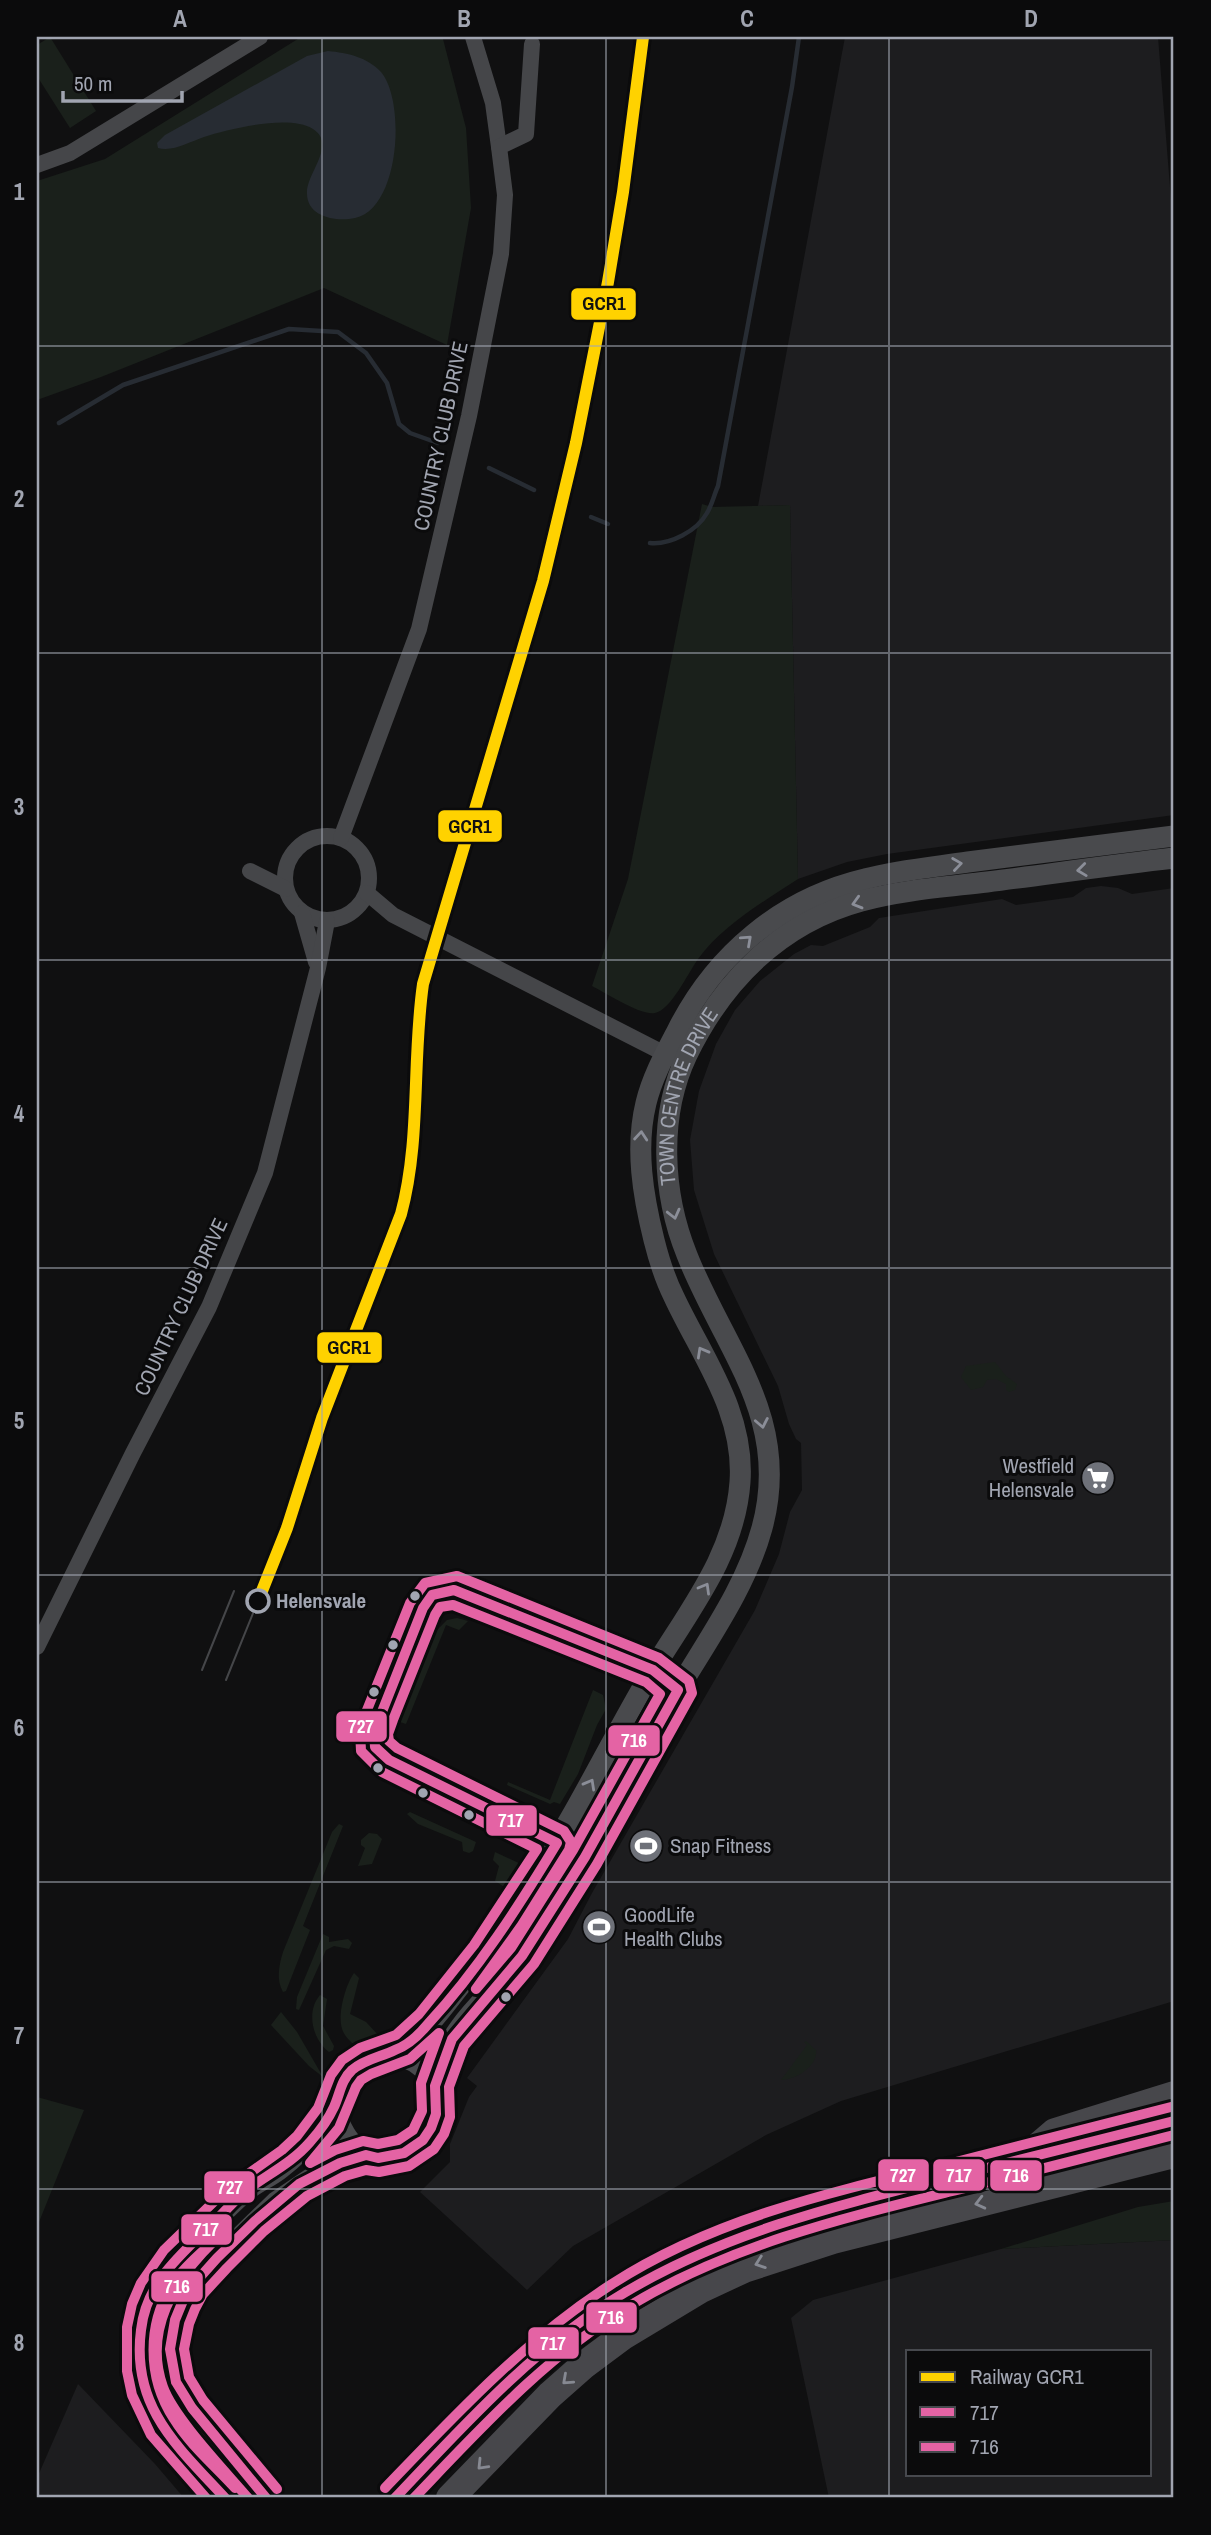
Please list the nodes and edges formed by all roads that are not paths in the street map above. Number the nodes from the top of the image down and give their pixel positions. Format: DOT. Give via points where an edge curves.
graph roads {
  1 [pos="260,37"];
  2 [pos="473,37"];
  3 [pos="532,44"];
  4 [pos="499,147"];
  5 [pos="37,165"];
  6 [pos="1174,836"];
  7 [pos="341,838"];
  8 [pos="1099,846"];
  9 [pos="1167,859"];
  10 [pos="286,868"];
  11 [pos="286,889"];
  12 [pos="367,893"];
  13 [pos="354,910"];
  14 [pos="302,913"];
  15 [pos="393,915"];
  16 [pos="327,921"];
  17 [pos="318,968"];
  18 [pos="675,1058"];
  19 [pos="37,1647"];
  20 [pos="557,1843"];
  21 [pos="585,1857"];
  22 [pos="385,2055"];
  23 [pos="435,2086"];
  24 [pos="1174,2095"];
  25 [pos="336,2103"];
  26 [pos="1174,2121"];
  27 [pos="1174,2154"];
  28 [pos="366,2155"];
  29 [pos="1024,2159"];
  30 [pos="1174,2172"];
  31 [pos="1070,2181"];
  32 [pos="225,2498"];
  33 [pos="266,2498"];
  34 [pos="395,2498"];
  35 [pos="450,2498"];
  1 -- 5 [label="street" via="70,153"];
  2 -- 4 [label="street, COUNTRY CLUB DRIVE" via="493,103"];
  3 -- 4 [label="street" via="526,134"];
  4 -- 7 [label="street, COUNTRY CLUB DRIVE" via="505,195 501,254 470,416 419,629"];
  6 -- 8 [label="street, TOWN CENTRE DRIVE"];
  7 -- 10 [label="street" via="308,840 294,851"];
  7 -- 12 [label="street" via="357,848 368,866"];
  8 -- 9 [label="street" via="1110,852 1148,849"];
  18 -- 8 [label="street, TOWN CENTRE DRIVE, one-way" via="694,1001 723,962 762,927 804,901 843,885 894,873"];
  9 -- 18 [label="street, TOWN CENTRE DRIVE, one-way" via="885,896 836,909 776,942 744,969"];
  10 -- 11 [label="street"];
  10 -- 11 [label="street" via="250,871"];
  11 -- 14 [label="street"];
  12 -- 13 [label="street"];
  12 -- 15 [label="street"];
  13 -- 15 [label="street"];
  13 -- 16 [label="street"];
  14 -- 16 [label="street"];
  14 -- 17 [label="street"];
  15 -- 18 [label="street"];
  16 -- 17 [label="street, COUNTRY CLUB DRIVE"];
  17 -- 19 [label="street, COUNTRY CLUB DRIVE" via="265,1173 209,1307"];
  20 -- 18 [label="street, TOWN CENTRE DRIVE, one-way" via="653,1670 710,1580 736,1511 741,1461 735,1426 727,1400 663,1273 644,1196 640,1147 645,1107"];
  18 -- 21 [label="street, TOWN CENTRE DRIVE, one-way" via="677,1084 666,1162 674,1216 691,1267 758,1402 769,1487 763,1527 743,1580"];
  20 -- 21 [label="street"];
  20 -- 22 [label="street, TOWN CENTRE DRIVE" via="489,1950 433,2020 407,2045"];
  21 -- 23 [label="street, TOWN CENTRE DRIVE" via="522,1956 452,2039"];
  22 -- 23 [label="street" via="407,2058 427,2071"];
  22 -- 25 [label="street" via="369,2058 353,2069 338,2090"];
  23 -- 28 [label="street" via="436,2115 424,2140 394,2157"];
  24 -- 29 [label="highway" via="1055,2132"];
  25 -- 28 [label="street" via="342,2130"];
  25 -- 32 [label="street" via="303,2150 246,2191 176,2258 156,2284 145,2313 140,2366 151,2408 172,2440"];
  26 -- 29 [label="highway"];
  27 -- 31 [label="highway"];
  28 -- 33 [label="street" via="319,2172 276,2202 203,2273 175,2320 170,2349 176,2382"];
  29 -- 34 [label="highway" via="821,2210 696,2253 621,2294 542,2351"];
  30 -- 31 [label="highway" via="1133,2180"];
  31 -- 35 [label="highway, one-way" via="802,2249 701,2289 584,2365"];
}
